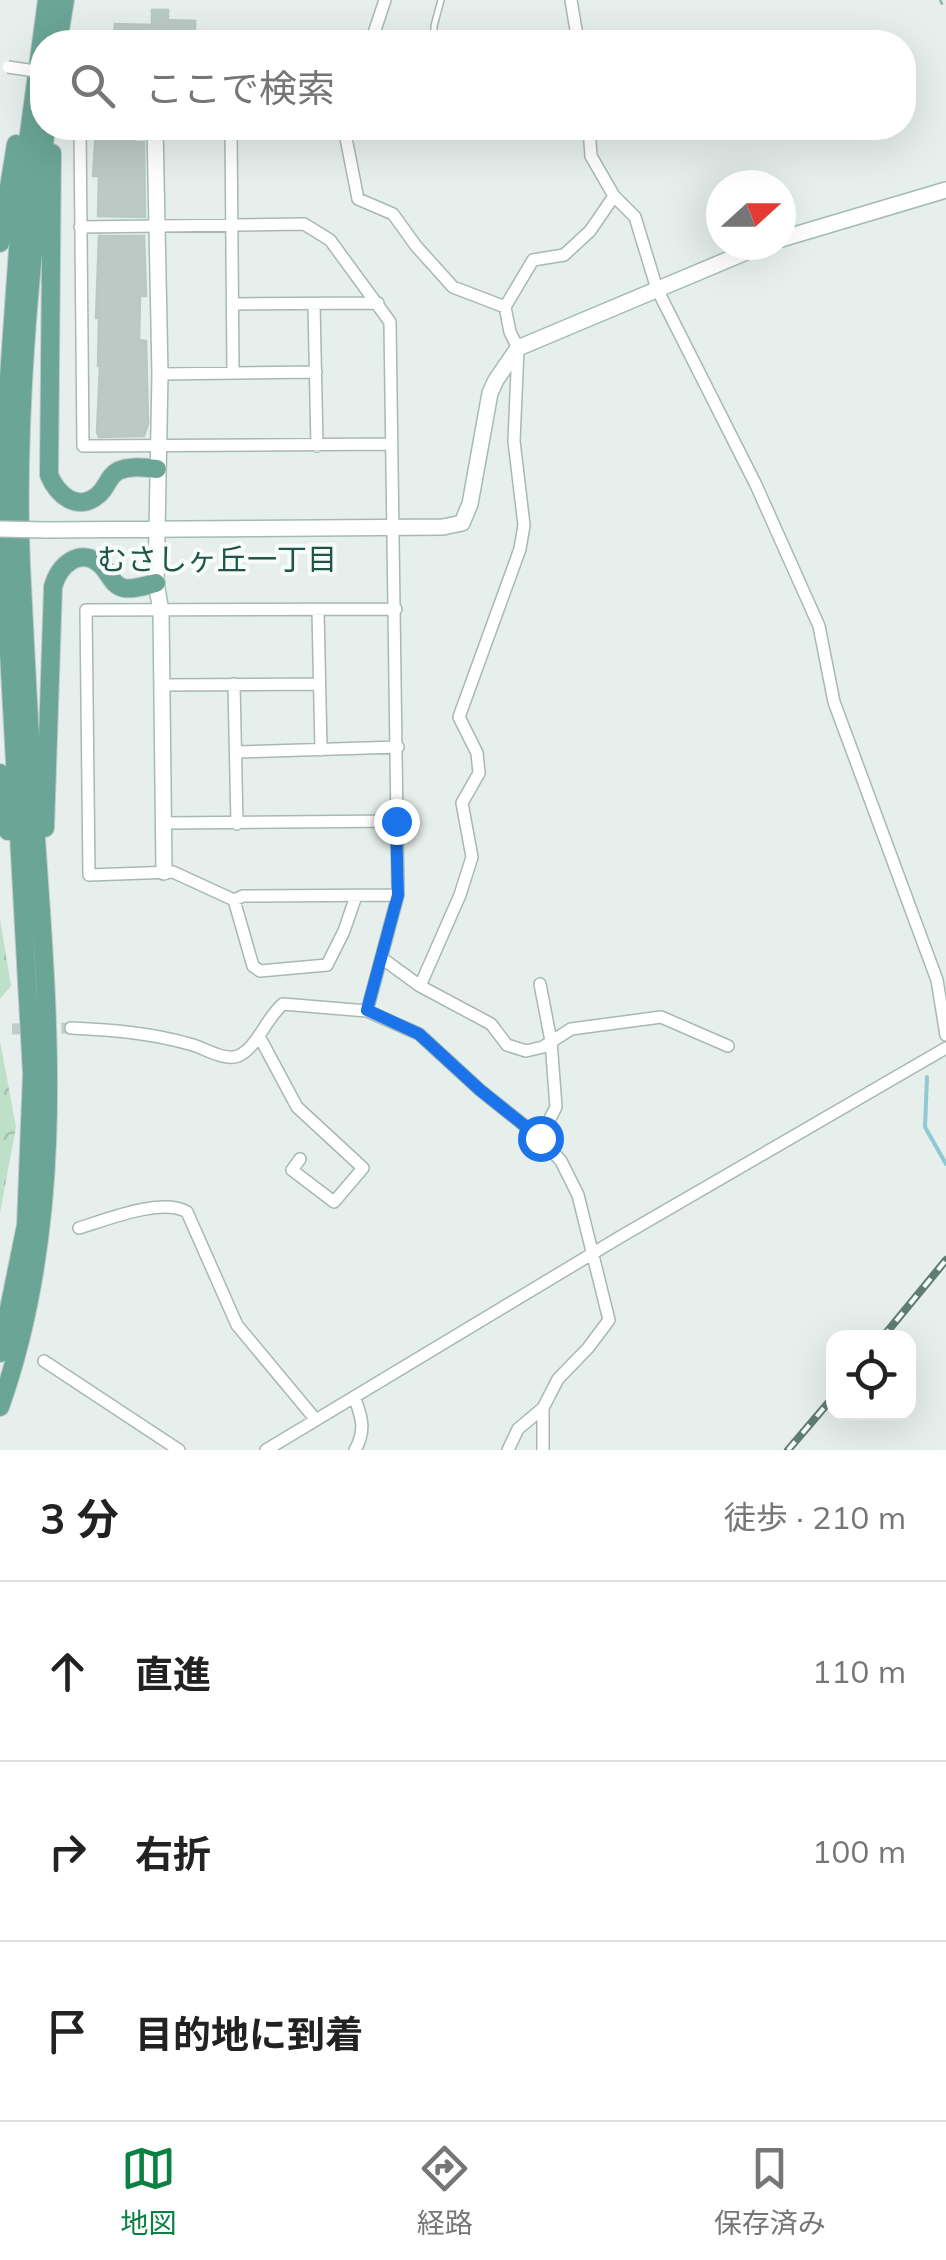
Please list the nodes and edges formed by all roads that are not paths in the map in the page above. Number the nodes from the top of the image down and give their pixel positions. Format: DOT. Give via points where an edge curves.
graph roads {
  1 [pos="47,0"];
  2 [pos="384,0"];
  3 [pos="442,0"];
  4 [pos="571,0"];
  5 [pos="42,30"];
  6 [pos="375,30"];
  7 [pos="434,30"];
  8 [pos="576,30"];
  9 [pos="4,67"];
  10 [pos="30,70"];
  11 [pos="30,101"];
  12 [pos="30,126"];
  13 [pos="47,140"];
  14 [pos="50,140"];
  15 [pos="80,140"];
  16 [pos="155,140"];
  17 [pos="231,140"];
  18 [pos="346,140"];
  19 [pos="590,140"];
  20 [pos="946,190"];
  21 [pos="614,196"];
  22 [pos="233,225"];
  23 [pos="156,226"];
  24 [pos="80,227"];
  25 [pos="796,235"];
  26 [pos="0,243"];
  27 [pos="727,260"];
  28 [pos="658,289"];
  29 [pos="378,302"];
  30 [pos="232,304"];
  31 [pos="314,304"];
  32 [pos="505,307"];
  33 [pos="518,348"];
  34 [pos="233,372"];
  35 [pos="316,372"];
  36 [pos="160,374"];
  37 [pos="392,444"];
  38 [pos="159,446"];
  39 [pos="317,446"];
  40 [pos="157,469"];
  41 [pos="394,527"];
  42 [pos="0,529"];
  43 [pos="156,530"];
  44 [pos="156,584"];
  45 [pos="396,609"];
  46 [pos="162,610"];
  47 [pos="318,611"];
  48 [pos="234,684"];
  49 [pos="319,684"];
  50 [pos="163,685"];
  51 [pos="398,747"];
  52 [pos="321,750"];
  53 [pos="236,752"];
  54 [pos="0,774"];
  55 [pos="396,821"];
  56 [pos="164,823"];
  57 [pos="237,824"];
  58 [pos="164,872"];
  59 [pos="31,882"];
  60 [pos="398,895"];
  61 [pos="356,896"];
  62 [pos="234,900"];
  63 [pos="383,959"];
  64 [pos="540,984"];
  65 [pos="420,986"];
  66 [pos="367,1010"];
  67 [pos="71,1028"];
  68 [pos="946,1034"];
  69 [pos="259,1036"];
  70 [pos="552,1041"];
  71 [pos="728,1046"];
  72 [pos="946,1048"];
  73 [pos="540,1138"];
  74 [pos="300,1160"];
  75 [pos="79,1228"];
  76 [pos="593,1253"];
  77 [pos="0,1353"];
  78 [pos="44,1362"];
  79 [pos="355,1398"];
  80 [pos="0,1406"];
  81 [pos="544,1408"];
  82 [pos="316,1420"];
  83 [pos="179,1450"];
  84 [pos="266,1450"];
  85 [pos="356,1450"];
  86 [pos="508,1450"];
  87 [pos="542,1450"];
  1 -- 5 [label="main road"];
  2 -- 6 [label="street"];
  3 -- 7 [label="lane"];
  4 -- 8 [label="street"];
  9 -- 10 [label="street, bridge"];
  11 -- 26 [label="main road" via="18,132"];
  12 -- 59 [label="main road" via="12,321 4,546 11,720"];
  13 -- 59 [label="main road" via="28,323 21,559"];
  14 -- 40 [label="main road" via="49,475 61,496 88,501 119,471"];
  15 -- 24 [label="street"];
  16 -- 23 [label="street"];
  17 -- 22 [label="street"];
  18 -- 32 [label="street" via="358,199 394,214 453,287"];
  19 -- 21 [label="street" via="591,156"];
  20 -- 25 [label="street"];
  21 -- 28 [label="street" via="634,217"];
  21 -- 32 [label="street" via="564,256 533,260"];
  22 -- 23 [label="street"];
  22 -- 29 [label="street" via="304,224 330,240"];
  22 -- 30 [label="street"];
  23 -- 24 [label="street"];
  23 -- 36 [label="street"];
  24 -- 38 [label="street" via="83,446"];
  27 -- 28 [label="street"];
  28 -- 33 [label="street"];
  28 -- 68 [label="street" via="818,626 834,702 936,980"];
  29 -- 31 [label="street"];
  29 -- 37 [label="street" via="390,322"];
  30 -- 31 [label="street"];
  30 -- 34 [label="street"];
  31 -- 35 [label="street"];
  32 -- 33 [label="street"];
  33 -- 41 [label="street" via="490,394 462,523"];
  33 -- 65 [label="street" via="514,441 524,525 458,717 477,753 479,773 462,804 472,857"];
  34 -- 35 [label="street"];
  34 -- 36 [label="street"];
  35 -- 39 [label="street"];
  36 -- 38 [label="street"];
  37 -- 39 [label="street"];
  37 -- 41 [label="street"];
  38 -- 39 [label="street"];
  38 -- 40 [label="street"];
  40 -- 43 [label="street"];
  41 -- 43 [label="street"];
  41 -- 45 [label="street"];
  42 -- 43 [label="street, bridge"];
  43 -- 44 [label="street"];
  44 -- 46 [label="street"];
  44 -- 59 [label="main road" via="125,589 97,562 80,558 56,574 46,821"];
  45 -- 47 [label="street"];
  45 -- 51 [label="street"];
  46 -- 47 [label="street"];
  46 -- 50 [label="street"];
  46 -- 58 [label="street" via="86,610 86,629 89,875"];
  47 -- 49 [label="street"];
  48 -- 49 [label="street"];
  48 -- 50 [label="street"];
  48 -- 53 [label="street"];
  49 -- 52 [label="street"];
  50 -- 56 [label="street"];
  51 -- 52 [label="street"];
  51 -- 55 [label="street"];
  52 -- 53 [label="street"];
  53 -- 57 [label="street"];
  54 -- 59 [label="main road" via="9,836"];
  55 -- 57 [label="street"];
  55 -- 60 [label="street"];
  56 -- 57 [label="street"];
  56 -- 58 [label="street"];
  58 -- 62 [label="street"];
  59 -- 77 [label="main road" via="30,1177 20,1266"];
  59 -- 80 [label="main road" via="48,1032 44,1223"];
  60 -- 61 [label="street"];
  60 -- 63 [label="street"];
  61 -- 62 [label="street"];
  61 -- 62 [label="street" via="327,965 260,971"];
  63 -- 65 [label="street"];
  63 -- 66 [label="street"];
  64 -- 70 [label="street"];
  65 -- 70 [label="street" via="491,1024 507,1046 526,1051"];
  66 -- 69 [label="street" via="283,1004"];
  66 -- 73 [label="street" via="419,1034"];
  67 -- 69 [label="street" via="154,1035 229,1058"];
  69 -- 74 [label="street" via="297,1107 363,1168 334,1202 292,1170"];
  70 -- 71 [label="street" via="571,1030 660,1017"];
  70 -- 73 [label="street" via="556,1106"];
  72 -- 76 [label="street"];
  73 -- 76 [label="street" via="578,1196"];
  75 -- 82 [label="street" via="134,1211 178,1206 187,1212 236,1325"];
  76 -- 79 [label="street"];
  76 -- 81 [label="street" via="608,1320 558,1379"];
  78 -- 83 [label="street"];
  79 -- 82 [label="street"];
  79 -- 85 [label="street" via="363,1420"];
  81 -- 86 [label="street" via="518,1429"];
  81 -- 87 [label="street"];
  82 -- 84 [label="street"];
}
